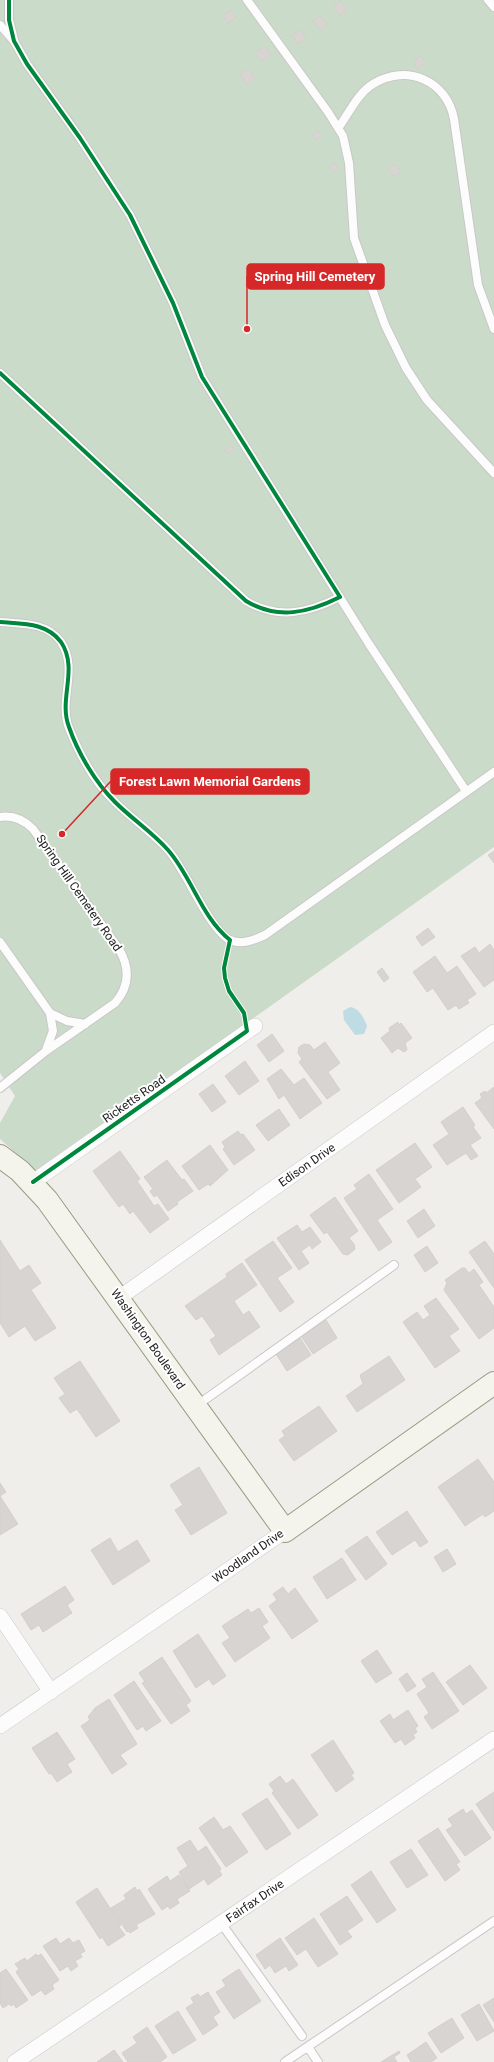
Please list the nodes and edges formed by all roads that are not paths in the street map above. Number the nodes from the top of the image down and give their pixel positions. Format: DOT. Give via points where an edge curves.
graph roads {
  1 [pos="9,0"];
  2 [pos="247,0"];
  3 [pos="488,0"];
  4 [pos="494,7"];
  5 [pos="0,25"];
  6 [pos="14,41"];
  7 [pos="339,127"];
  8 [pos="494,330"];
  9 [pos="0,373"];
  10 [pos="494,473"];
  11 [pos="340,597"];
  12 [pos="0,622"];
  13 [pos="494,772"];
  14 [pos="466,791"];
  15 [pos="0,817"];
  16 [pos="0,942"];
  17 [pos="50,1013"];
  18 [pos="85,1024"];
  19 [pos="255,1026"];
  20 [pos="494,1032"];
  21 [pos="46,1051"];
  22 [pos="0,1088"];
  23 [pos="0,1156"];
  24 [pos="33,1182"];
  25 [pos="394,1266"];
  26 [pos="120,1298"];
  27 [pos="494,1382"];
  28 [pos="196,1406"];
  29 [pos="284,1531"];
  30 [pos="0,1616"];
  31 [pos="52,1692"];
  32 [pos="0,1726"];
  33 [pos="494,1739"];
  34 [pos="494,1921"];
  35 [pos="222,1923"];
  36 [pos="302,2036"];
  37 [pos="308,2047"];
  38 [pos="15,2062"];
  39 [pos="285,2062"];
  40 [pos="318,2062"];
  1 -- 6 [label="lane" via="9,20"];
  2 -- 7 [label="lane"];
  3 -- 4 [label="lane"];
  5 -- 6 [label="lane"];
  6 -- 11 [label="lane" via="130,215 170,296 202,377"];
  7 -- 8 [label="lane" via="364,91 384,79 398,76 424,79 445,95 452,106 478,284"];
  7 -- 10 [label="lane" via="346,147 354,238 385,325 406,368 427,400"];
  9 -- 11 [label="lane" via="246,601 269,612 283,613 314,608"];
  11 -- 14 [label="lane"];
  12 -- 14 [label="lane" via="41,627 60,642 69,665 66,712 75,742 95,777 114,801 169,851 215,924 230,940 243,942 265,935"];
  13 -- 14 [label="lane"];
  15 -- 18 [label="lane, Spring Hill Cemetery Road" via="26,821 124,958 128,976 122,995"];
  16 -- 17 [label="lane"];
  17 -- 18 [label="lane" via="66,1021"];
  17 -- 21 [label="lane" via="53,1031"];
  18 -- 21 [label="lane, Spring Hill Cemetery Road"];
  19 -- 24 [label="street, Ricketts Road"];
  20 -- 26 [label="street, Edison Drive"];
  21 -- 22 [label="lane, Spring Hill Cemetery Road"];
  23 -- 24 [label="street, Washington Boulevard"];
  24 -- 26 [label="street, Washington Boulevard"];
  25 -- 28 [label="lane"];
  26 -- 28 [label="street, Washington Boulevard"];
  27 -- 29 [label="street, Woodland Drive"];
  28 -- 29 [label="street, Washington Boulevard"];
  29 -- 31 [label="street, Woodland Drive"];
  30 -- 31 [label="street"];
  31 -- 32 [label="street, Woodland Drive"];
  33 -- 35 [label="street, Fairfax Drive"];
  34 -- 37 [label="lane"];
  35 -- 36 [label="lane"];
  35 -- 38 [label="street, Fairfax Drive"];
  37 -- 39 [label="lane"];
  37 -- 40 [label="lane"];
}
